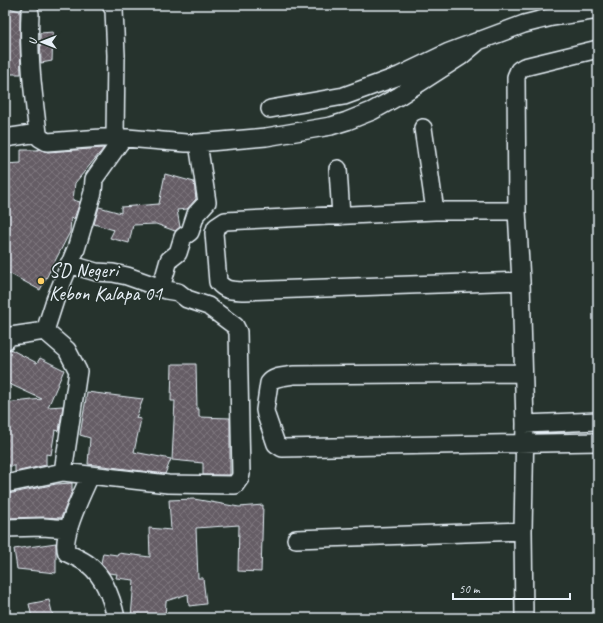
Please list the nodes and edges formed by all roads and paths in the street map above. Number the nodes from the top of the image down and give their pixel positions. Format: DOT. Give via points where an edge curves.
graph roads {
  1 [pos="111,5"];
  2 [pos="598,10"];
  3 [pos="30,13"];
  4 [pos="480,40"];
  5 [pos="598,49"];
  6 [pos="270,109"];
  7 [pos="423,128"];
  8 [pos="38,133"];
  9 [pos="5,138"];
  10 [pos="119,138"];
  11 [pos="198,143"];
  12 [pos="338,169"];
  13 [pos="517,210"];
  14 [pos="435,211"];
  15 [pos="341,216"];
  16 [pos="69,264"];
  17 [pos="521,280"];
  18 [pos="160,288"];
  19 [pos="45,330"];
  20 [pos="7,337"];
  21 [pos="522,373"];
  22 [pos="598,421"];
  23 [pos="525,424"];
  24 [pos="598,442"];
  25 [pos="523,444"];
  26 [pos="63,472"];
  27 [pos="90,476"];
  28 [pos="5,484"];
  29 [pos="5,528"];
  30 [pos="68,529"];
  31 [pos="523,531"];
  32 [pos="296,539"];
  33 [pos="116,618"];
  34 [pos="524,618"];
  1 -- 10 [label="street" via="114,10"];
  2 -- 4 [label="street" via="524,24"];
  3 -- 8 [label="street" via="30,52"];
  4 -- 6 [label="street" via="399,76 344,96"];
  4 -- 11 [label="street" via="461,56 399,96 347,121 266,137"];
  5 -- 13 [label="street" via="524,67 517,73"];
  7 -- 14 [label="street"];
  8 -- 9 [label="street"];
  8 -- 10 [label="street" via="40,138 47,142"];
  10 -- 11 [label="street"];
  10 -- 16 [label="street" via="94,179 93,192"];
  11 -- 18 [label="street" via="207,202 196,214 190,232 183,237 178,253 168,260"];
  12 -- 15 [label="street"];
  13 -- 14 [label="street"];
  13 -- 17 [label="street"];
  14 -- 15 [label="street"];
  15 -- 17 [label="street" via="220,223 214,233 218,282 228,290 245,291"];
  16 -- 18 [label="street" via="96,272 127,276"];
  16 -- 19 [label="street"];
  17 -- 21 [label="street"];
  18 -- 27 [label="street" via="178,292 187,299 208,306 235,326 238,332 240,478 235,484 168,484"];
  19 -- 20 [label="street"];
  19 -- 26 [label="street" via="67,350 78,371"];
  21 -- 23 [label="street"];
  21 -- 25 [label="street" via="287,376 274,378 269,383 265,410 276,444 282,448"];
  22 -- 23 [label="street"];
  23 -- 25 [label="street"];
  24 -- 25 [label="street"];
  25 -- 31 [label="street"];
  26 -- 27 [label="street"];
  26 -- 28 [label="street"];
  27 -- 30 [label="street"];
  29 -- 30 [label="street"];
  30 -- 33 [label="street" via="65,544 68,553 95,570 109,594"];
  31 -- 32 [label="street"];
  31 -- 34 [label="street"];
}
